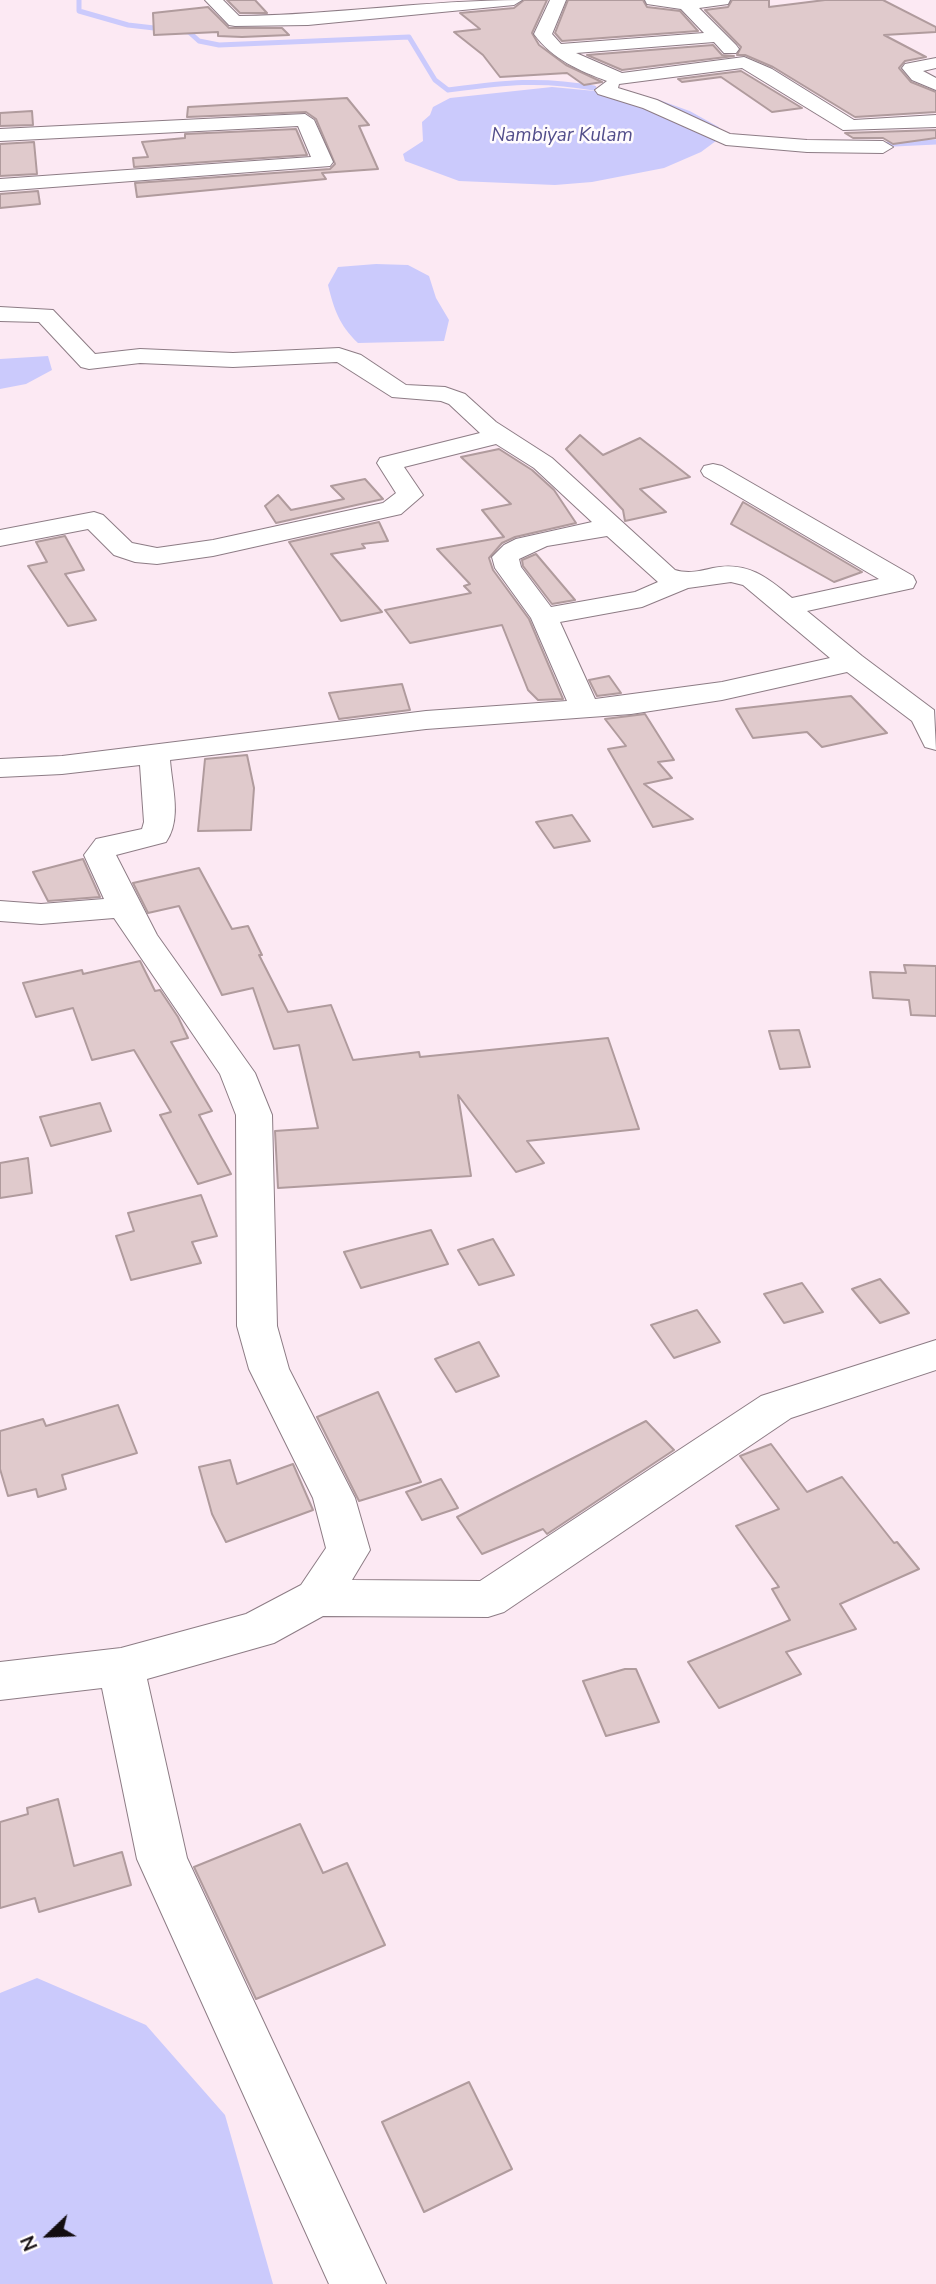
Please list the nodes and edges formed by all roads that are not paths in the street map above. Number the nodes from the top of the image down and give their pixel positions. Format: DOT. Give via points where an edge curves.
graph roads {
  1 [pos="214,0"];
  2 [pos="514,0"];
  3 [pos="558,0"];
  4 [pos="653,0"];
  5 [pos="722,0"];
  6 [pos="686,5"];
  7 [pos="717,37"];
  8 [pos="558,50"];
  9 [pos="744,62"];
  10 [pos="936,63"];
  11 [pos="621,79"];
  12 [pos="936,85"];
  13 [pos="936,121"];
  14 [pos="120,129"];
  15 [pos="0,135"];
  16 [pos="904,147"];
  17 [pos="127,177"];
  18 [pos="0,185"];
  19 [pos="0,314"];
  20 [pos="501,435"];
  21 [pos="713,471"];
  22 [pos="611,527"];
  23 [pos="2,534"];
  24 [pos="680,582"];
  25 [pos="786,607"];
  26 [pos="544,617"];
  27 [pos="839,665"];
  28 [pos="585,709"];
  29 [pos="932,723"];
  30 [pos="154,754"];
  31 [pos="0,768"];
  32 [pos="124,907"];
  33 [pos="0,911"];
  34 [pos="936,1355"];
  35 [pos="317,1598"];
  36 [pos="121,1667"];
  37 [pos="0,1681"];
  38 [pos="358,2284"];
  1 -- 2 [label="street" via="235,21 254,22"];
  3 -- 8 [label="street" via="543,34"];
  4 -- 6 [label="street"];
  5 -- 6 [label="street"];
  6 -- 7 [label="street"];
  7 -- 8 [label="street"];
  7 -- 9 [label="street"];
  8 -- 11 [label="street"];
  9 -- 11 [label="street"];
  9 -- 13 [label="street" via="850,126"];
  10 -- 12 [label="street" via="911,68"];
  11 -- 16 [label="street" via="604,90 650,104 726,139"];
  14 -- 15 [label="street"];
  14 -- 17 [label="street"];
  14 -- 17 [label="street" via="305,120 323,162"];
  17 -- 18 [label="street"];
  19 -- 20 [label="street" via="45,315 89,362 140,356 233,360 339,355 400,392 445,394 457,399"];
  20 -- 22 [label="street" via="543,463"];
  20 -- 23 [label="street" via="389,463 410,495 392,509 213,548 157,556 135,554 123,549 94,520"];
  21 -- 25 [label="street" via="903,582"];
  22 -- 24 [label="street" via="666,576"];
  22 -- 26 [label="street" via="525,545 505,557"];
  24 -- 25 [label="street" via="740,572"];
  24 -- 26 [label="street" via="642,599"];
  25 -- 27 [label="street"];
  26 -- 28 [label="street"];
  27 -- 28 [label="street" via="631,705"];
  27 -- 29 [label="street"];
  28 -- 30 [label="street" via="426,720"];
  30 -- 31 [label="street"];
  30 -- 32 [label="street" via="160,822 155,835 107,846 100,855"];
  32 -- 33 [label="street" via="41,914"];
  32 -- 35 [label="street" via="237,1073 254,1115 257,1326 269,1369 334,1498 348,1550"];
  34 -- 35 [label="street" via="775,1407 488,1600"];
  35 -- 36 [label="street" via="258,1630"];
  36 -- 37 [label="street"];
  36 -- 38 [label="street" via="162,1859"];
}
